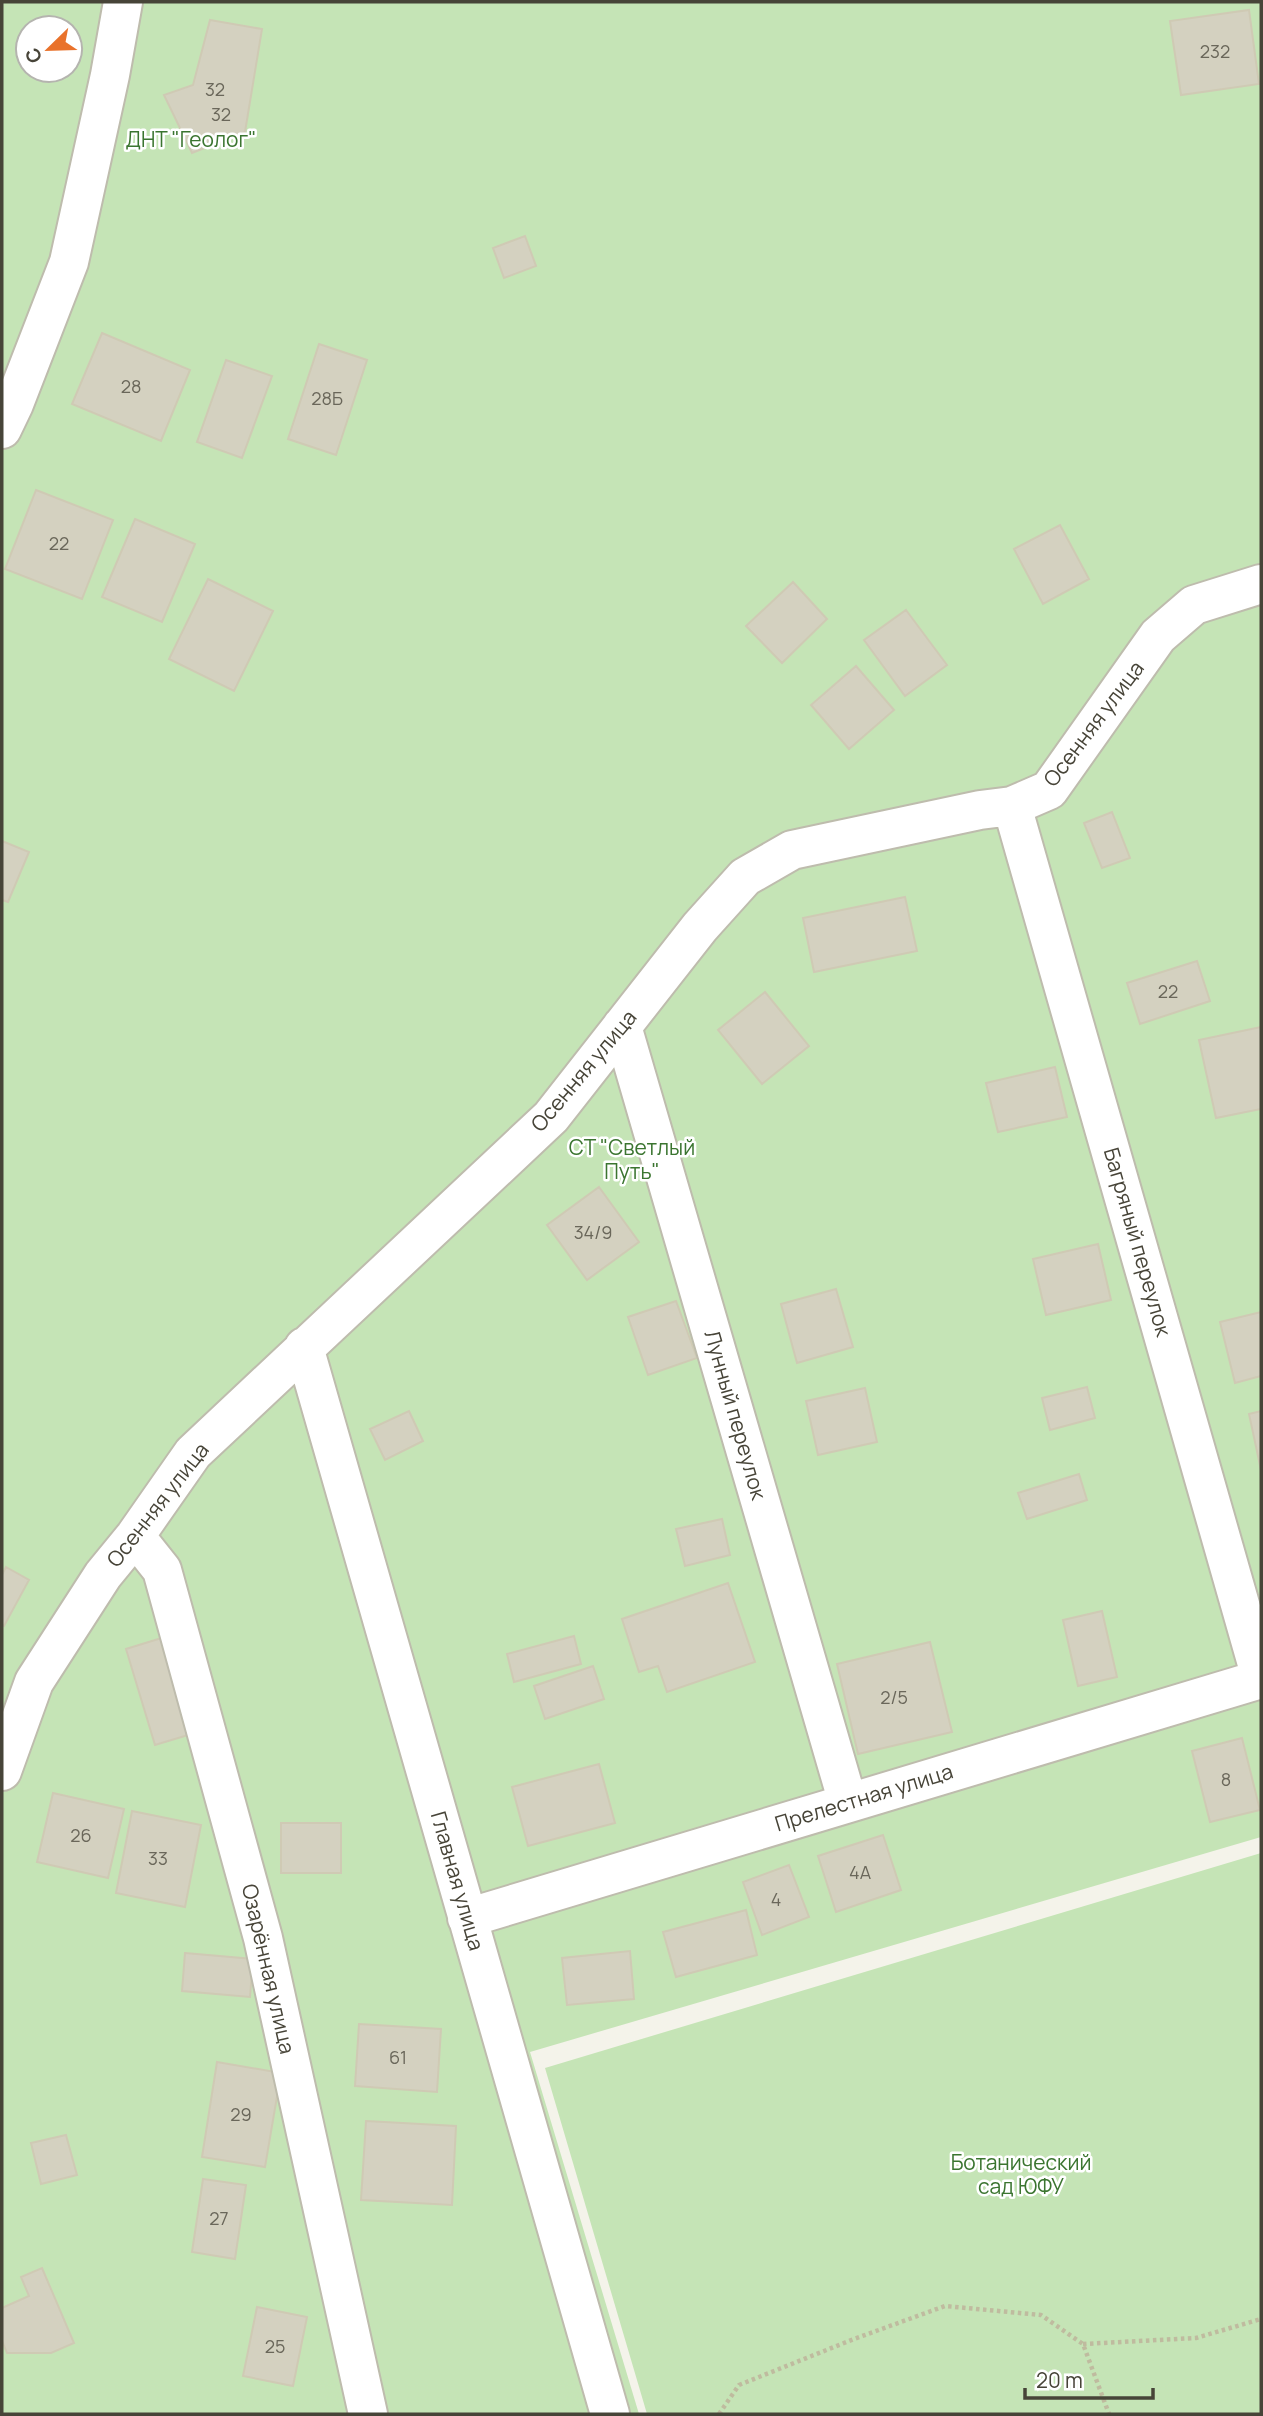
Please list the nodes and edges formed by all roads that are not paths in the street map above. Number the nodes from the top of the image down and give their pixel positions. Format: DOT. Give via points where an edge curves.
graph roads {
  1 [pos="123,2"];
  2 [pos="2,429"];
  3 [pos="1261,584"];
  4 [pos="1012,806"];
  5 [pos="622,1026"];
  6 [pos="304,1348"];
  7 [pos="135,1536"];
  8 [pos="1261,1678"];
  9 [pos="2,1771"];
  10 [pos="848,1803"];
  11 [pos="467,1917"];
  12 [pos="368,2414"];
  13 [pos="610,2414"];
  1 -- 2 [label="street" via="69,262"];
  3 -- 4 [label="street, Осенняя улица" via="1194,605 1158,636 1049,790"];
  4 -- 5 [label="street, Осенняя улица" via="792,850 745,877"];
  4 -- 8 [label="street, Багряный переулок"];
  5 -- 6 [label="street, Осенняя улица" via="551,1117"];
  5 -- 10 [label="street, Лунный переулок"];
  6 -- 7 [label="street, Осенняя улица" via="193,1453"];
  6 -- 11 [label="street, Главная улица"];
  7 -- 9 [label="street, Осенняя улица" via="103,1575 34,1682"];
  7 -- 12 [label="street, Озарённая улица" via="162,1570 263,1938"];
  8 -- 10 [label="street, Прелестная улица"];
  10 -- 11 [label="street, Прелестная улица"];
  11 -- 13 [label="street, Главная улица"];
}
